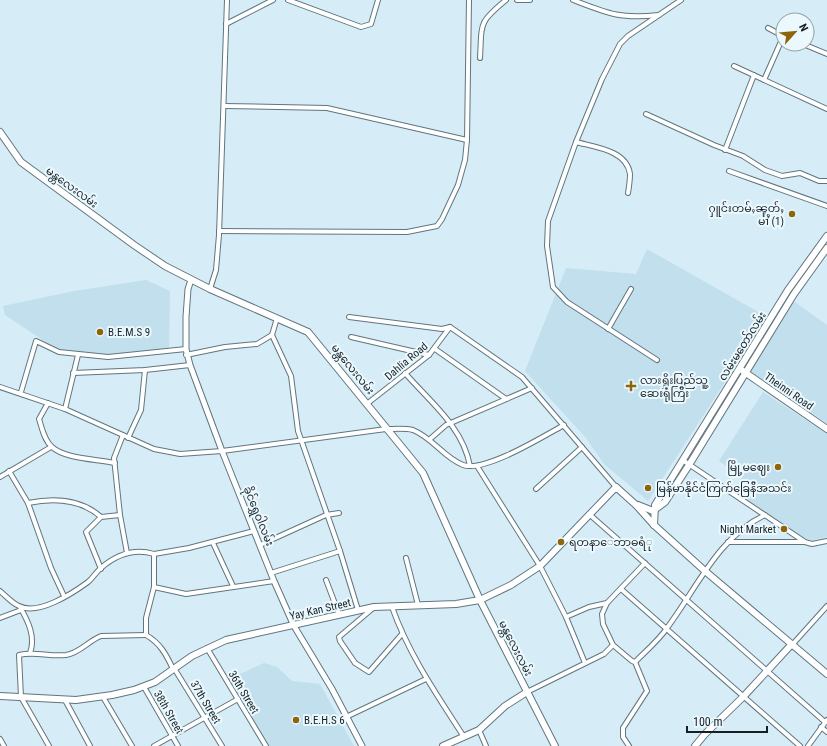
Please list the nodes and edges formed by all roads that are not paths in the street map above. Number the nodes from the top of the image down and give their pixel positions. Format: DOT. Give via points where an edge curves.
graph roads {
  1 [pos="227,0"];
  2 [pos="273,0"];
  3 [pos="288,0"];
  4 [pos="378,0"];
  5 [pos="469,0"];
  6 [pos="506,0"];
  7 [pos="517,0"];
  8 [pos="530,0"];
  9 [pos="574,0"];
  10 [pos="681,0"];
  11 [pos="661,15"];
  12 [pos="226,24"];
  13 [pos="768,28"];
  14 [pos="775,32"];
  15 [pos="815,49"];
  16 [pos="776,52"];
  17 [pos="827,54"];
  18 [pos="480,58"];
  19 [pos="734,66"];
  20 [pos="754,75"];
  21 [pos="764,80"];
  22 [pos="224,106"];
  23 [pos="827,109"];
  24 [pos="646,114"];
  25 [pos="0,132"];
  26 [pos="467,140"];
  27 [pos="576,142"];
  28 [pos="725,150"];
  29 [pos="728,171"];
  30 [pos="827,181"];
  31 [pos="628,192"];
  32 [pos="827,206"];
  33 [pos="219,231"];
  34 [pos="827,236"];
  35 [pos="827,248"];
  36 [pos="815,253"];
  37 [pos="820,257"];
  38 [pos="192,280"];
  39 [pos="210,289"];
  40 [pos="631,289"];
  41 [pos="778,314"];
  42 [pos="349,317"];
  43 [pos="278,318"];
  44 [pos="450,326"];
  45 [pos="608,329"];
  46 [pos="272,335"];
  47 [pos="351,337"];
  48 [pos="435,349"];
  49 [pos="186,352"];
  50 [pos="78,355"];
  51 [pos="429,355"];
  52 [pos="657,360"];
  53 [pos="190,365"];
  54 [pos="740,369"];
  55 [pos="145,370"];
  56 [pos="73,373"];
  57 [pos="405,373"];
  58 [pos="746,373"];
  59 [pos="0,387"];
  60 [pos="532,388"];
  61 [pos="21,392"];
  62 [pos="506,398"];
  63 [pos="48,403"];
  64 [pos="368,403"];
  65 [pos="65,409"];
  66 [pos="450,423"];
  67 [pos="564,425"];
  68 [pos="386,429"];
  69 [pos="827,429"];
  70 [pos="123,435"];
  71 [pos="128,438"];
  72 [pos="430,439"];
  73 [pos="301,441"];
  74 [pos="51,447"];
  75 [pos="582,447"];
  76 [pos="222,451"];
  77 [pos="684,461"];
  78 [pos="115,462"];
  79 [pos="690,465"];
  80 [pos="470,466"];
  81 [pos="477,466"];
  82 [pos="9,471"];
  83 [pos="0,477"];
  84 [pos="616,487"];
  85 [pos="536,488"];
  86 [pos="28,503"];
  87 [pos="636,505"];
  88 [pos="654,511"];
  89 [pos="339,513"];
  90 [pos="589,514"];
  91 [pos="120,515"];
  92 [pos="326,515"];
  93 [pos="765,515"];
  94 [pos="101,517"];
  95 [pos="654,525"];
  96 [pos="254,531"];
  97 [pos="827,541"];
  98 [pos="213,542"];
  99 [pos="728,542"];
  100 [pos="805,542"];
  101 [pos="260,544"];
  102 [pos="340,551"];
  103 [pos="127,553"];
  104 [pos="154,554"];
  105 [pos="406,558"];
  106 [pos="645,563"];
  107 [pos="540,566"];
  108 [pos="101,569"];
  109 [pos="705,571"];
  110 [pos="271,573"];
  111 [pos="326,580"];
  112 [pos="274,581"];
  113 [pos="233,586"];
  114 [pos="154,588"];
  115 [pos="621,589"];
  116 [pos="0,591"];
  117 [pos="64,596"];
  118 [pos="686,599"];
  119 [pos="480,600"];
  120 [pos="607,603"];
  121 [pos="418,605"];
  122 [pos="827,606"];
  123 [pos="374,607"];
  124 [pos="392,607"];
  125 [pos="20,608"];
  126 [pos="358,610"];
  127 [pos="339,614"];
  128 [pos="566,617"];
  129 [pos="0,618"];
  130 [pos="294,626"];
  131 [pos="667,629"];
  132 [pos="402,634"];
  133 [pos="146,635"];
  134 [pos="613,645"];
  135 [pos="791,645"];
  136 [pos="207,647"];
  137 [pos="30,653"];
  138 [pos="635,662"];
  139 [pos="585,663"];
  140 [pos="173,668"];
  141 [pos="768,671"];
  142 [pos="827,674"];
  143 [pos="426,680"];
  144 [pos="144,687"];
  145 [pos="527,692"];
  146 [pos="0,696"];
  147 [pos="744,696"];
  148 [pos="21,697"];
  149 [pos="103,697"];
  150 [pos="238,699"];
  151 [pos="65,700"];
  152 [pos="346,717"];
  153 [pos="205,718"];
  154 [pos="826,721"];
  155 [pos="821,727"];
  156 [pos="480,730"];
  157 [pos="827,732"];
  158 [pos="172,736"];
  159 [pos="464,738"];
  160 [pos="0,739"];
  161 [pos="4,746"];
  162 [pos="50,746"];
  163 [pos="90,746"];
  164 [pos="132,746"];
  165 [pos="154,746"];
  166 [pos="178,746"];
  167 [pos="222,746"];
  168 [pos="266,746"];
  169 [pos="362,746"];
  170 [pos="443,746"];
  171 [pos="486,746"];
  172 [pos="555,746"];
  173 [pos="629,746"];
  174 [pos="695,746"];
  175 [pos="800,746"];
  176 [pos="808,746"];
  1 -- 12 [label="street"];
  2 -- 12 [label="street"];
  3 -- 4 [label="street" via="361,27 371,24"];
  5 -- 26 [label="street"];
  6 -- 18 [label="street" via="492,11 482,24"];
  7 -- 8 [label="street"];
  9 -- 11 [label="street" via="620,16"];
  10 -- 11 [label="street"];
  11 -- 27 [label="street" via="620,44 602,79"];
  12 -- 22 [label="street"];
  13 -- 14 [label="street"];
  15 -- 17 [label="street"];
  16 -- 21 [label="street"];
  19 -- 20 [label="street"];
  20 -- 21 [label="street"];
  20 -- 28 [label="street"];
  21 -- 23 [label="street"];
  22 -- 26 [label="street" via="327,108"];
  22 -- 33 [label="street"];
  24 -- 28 [label="street"];
  25 -- 38 [label="main road, မန္တလေးလမ်း" via="22,162 40,177 134,245"];
  26 -- 33 [label="street" via="458,185 437,226 407,232"];
  27 -- 31 [label="street" via="612,152 622,159 630,173"];
  27 -- 45 [label="street" via="548,221 547,246 551,283 567,302"];
  28 -- 30 [label="street" via="782,176 800,173 819,181"];
  29 -- 32 [label="street"];
  33 -- 39 [label="street" via="216,270"];
  34 -- 36 [label="main road, လမ်းမတော်လမ်း"];
  35 -- 37 [label="main road, လမ်းမတော်လမ်း"];
  36 -- 37 [label="main road"];
  36 -- 41 [label="main road, လမ်းမတော်လမ်း"];
  37 -- 41 [label="main road, လမ်းမတော်လမ်း"];
  38 -- 39 [label="main road, မန္တလေးလမ်း"];
  38 -- 49 [label="street, ခိုင်ရွှေဝါလမ်း" via="188,289"];
  39 -- 43 [label="main road, မန္တလေးလမ်း"];
  40 -- 45 [label="street"];
  41 -- 54 [label="main road, လမ်းမတော်လမ်း"];
  41 -- 58 [label="main road, လမ်းမတော်လမ်း"];
  42 -- 44 [label="street" via="442,329"];
  43 -- 46 [label="street"];
  43 -- 64 [label="main road, မန္တလေးလမ်း" via="308,332"];
  44 -- 48 [label="street, Dahlia Road"];
  44 -- 60 [label="street" via="522,377"];
  45 -- 52 [label="street"];
  46 -- 49 [label="street" via="257,344"];
  46 -- 73 [label="street" via="290,376"];
  47 -- 51 [label="street"];
  48 -- 51 [label="street, Dahlia Road"];
  48 -- 62 [label="street"];
  49 -- 50 [label="street" via="108,357"];
  49 -- 53 [label="street, ခိုင်ရွှေဝါလမ်း"];
  50 -- 56 [label="street"];
  50 -- 61 [label="street" via="59,352 36,341"];
  51 -- 57 [label="street, Dahlia Road"];
  53 -- 55 [label="street"];
  53 -- 76 [label="street, ခိုင်ရွှေဝါလမ်း"];
  54 -- 58 [label="main road, Theinni Road"];
  54 -- 77 [label="main road, လမ်းမတော်လမ်း"];
  55 -- 56 [label="street"];
  55 -- 71 [label="street" via="141,410"];
  56 -- 65 [label="street"];
  57 -- 64 [label="street, Dahlia Road"];
  57 -- 66 [label="street"];
  58 -- 69 [label="main road, Theinni Road"];
  58 -- 79 [label="main road, လမ်းမတော်လမ်း"];
  59 -- 61 [label="street"];
  60 -- 62 [label="street"];
  60 -- 67 [label="street"];
  61 -- 63 [label="street"];
  62 -- 66 [label="street"];
  63 -- 65 [label="street"];
  63 -- 74 [label="street" via="39,419"];
  64 -- 68 [label="main road, မန္တလေးလမ်း"];
  65 -- 70 [label="street"];
  66 -- 72 [label="street"];
  66 -- 80 [label="street" via="464,444"];
  67 -- 75 [label="street"];
  67 -- 81 [label="street" via="514,452"];
  68 -- 72 [label="street" via="412,430"];
  68 -- 73 [label="street"];
  68 -- 119 [label="main road, မန္တလေးလမ်း" via="416,464 429,484"];
  70 -- 71 [label="street"];
  70 -- 78 [label="street" via="114,458"];
  71 -- 76 [label="street" via="154,449 180,454"];
  72 -- 80 [label="street" via="451,458 464,466"];
  73 -- 76 [label="street"];
  73 -- 92 [label="street"];
  74 -- 78 [label="street" via="66,455"];
  74 -- 82 [label="street"];
  75 -- 84 [label="street"];
  75 -- 85 [label="street"];
  76 -- 96 [label="street, ခိုင်ရွှေဝါလမ်း"];
  77 -- 79 [label="street"];
  77 -- 88 [label="main road, လမ်းမတော်လမ်း"];
  78 -- 91 [label="street"];
  79 -- 88 [label="main road, လမ်းမတော်လမ်း" via="665,502"];
  79 -- 93 [label="street"];
  80 -- 81 [label="street"];
  81 -- 107 [label="street"];
  82 -- 83 [label="street"];
  82 -- 86 [label="street"];
  84 -- 87 [label="main road"];
  84 -- 90 [label="main road, Yay Kan Street"];
  86 -- 94 [label="street" via="44,500 67,501 93,510"];
  86 -- 117 [label="street" via="51,568"];
  87 -- 88 [label="main road"];
  87 -- 95 [label="main road"];
  88 -- 95 [label="main road"];
  89 -- 92 [label="street"];
  90 -- 106 [label="street"];
  90 -- 107 [label="main road, Yay Kan Street"];
  91 -- 94 [label="street"];
  91 -- 103 [label="street"];
  92 -- 101 [label="street"];
  92 -- 102 [label="street"];
  93 -- 99 [label="street" via="747,524"];
  93 -- 100 [label="street"];
  94 -- 108 [label="street" via="86,532"];
  95 -- 109 [label="main road"];
  96 -- 98 [label="street"];
  96 -- 101 [label="street, ခိုင်ရွှေဝါလမ်း"];
  97 -- 100 [label="street" via="812,544"];
  98 -- 104 [label="street"];
  98 -- 113 [label="street"];
  99 -- 100 [label="street"];
  99 -- 109 [label="street"];
  101 -- 110 [label="street, ခိုင်ရွှေဝါလမ်း"];
  102 -- 110 [label="street"];
  102 -- 126 [label="street"];
  103 -- 104 [label="street" via="143,551"];
  103 -- 108 [label="street" via="111,560"];
  104 -- 114 [label="street"];
  105 -- 121 [label="street"];
  106 -- 115 [label="street"];
  106 -- 118 [label="street"];
  107 -- 119 [label="main road, Yay Kan Street" via="511,585"];
  107 -- 128 [label="street"];
  108 -- 117 [label="street" via="88,582"];
  109 -- 118 [label="street"];
  109 -- 135 [label="main road"];
  110 -- 112 [label="street, ခိုင်ရွှေဝါလမ်း"];
  111 -- 127 [label="street"];
  112 -- 113 [label="street"];
  112 -- 130 [label="street, ခိုင်ရွှေဝါလမ်း"];
  113 -- 114 [label="street" via="204,593 186,594"];
  114 -- 133 [label="street" via="146,618"];
  115 -- 120 [label="street"];
  115 -- 131 [label="street"];
  116 -- 125 [label="street"];
  117 -- 125 [label="street" via="48,606"];
  118 -- 131 [label="street"];
  118 -- 141 [label="street"];
  119 -- 121 [label="main road, Yay Kan Street" via="456,604"];
  119 -- 145 [label="main road, မန္တလေးလမ်း"];
  120 -- 128 [label="street" via="588,607"];
  120 -- 134 [label="street" via="602,618"];
  121 -- 124 [label="main road, Yay Kan Street"];
  122 -- 135 [label="street"];
  123 -- 124 [label="main road, Yay Kan Street"];
  123 -- 126 [label="main road, Yay Kan Street"];
  123 -- 132 [label="street" via="339,637 355,663 369,672"];
  124 -- 132 [label="street"];
  125 -- 129 [label="street"];
  125 -- 137 [label="street" via="31,632 33,644"];
  126 -- 127 [label="main road, Yay Kan Street"];
  127 -- 130 [label="main road, Yay Kan Street"];
  128 -- 139 [label="street"];
  130 -- 136 [label="main road, Yay Kan Street" via="226,640"];
  130 -- 152 [label="street, ခိုင်ရွှေဝါလမ်း"];
  131 -- 138 [label="street"];
  131 -- 147 [label="street"];
  132 -- 143 [label="street"];
  133 -- 137 [label="street" via="101,636 84,648 67,655"];
  133 -- 140 [label="street, 37th Street" via="164,650"];
  134 -- 138 [label="street"];
  134 -- 139 [label="street" via="604,654"];
  135 -- 141 [label="main road"];
  135 -- 142 [label="main road"];
  136 -- 140 [label="main road, Yay Kan Street"];
  136 -- 150 [label="street, 36th Street"];
  137 -- 148 [label="street" via="19,655"];
  138 -- 173 [label="street" via="647,691 623,728 623,737"];
  139 -- 145 [label="street"];
  140 -- 144 [label="main road, Yay Kan Street" via="156,682"];
  140 -- 153 [label="street, 37th Street"];
  141 -- 147 [label="main road"];
  141 -- 154 [label="street"];
  143 -- 152 [label="street"];
  143 -- 159 [label="street"];
  144 -- 149 [label="main road, Yay Kan Street"];
  144 -- 158 [label="street, 38th Street"];
  145 -- 156 [label="main road" via="505,706"];
  145 -- 172 [label="main road, မန္တလေးလမ်း"];
  146 -- 148 [label="main road, Yay Kan Street"];
  147 -- 174 [label="main road"];
  147 -- 175 [label="street"];
  148 -- 151 [label="main road, Yay Kan Street"];
  148 -- 162 [label="street"];
  149 -- 151 [label="main road, Yay Kan Street"];
  149 -- 164 [label="street"];
  150 -- 153 [label="street"];
  150 -- 168 [label="street, 36th Street"];
  151 -- 163 [label="street"];
  152 -- 169 [label="street, ခိုင်ရွှေဝါလမ်း"];
  153 -- 158 [label="street"];
  153 -- 167 [label="street, 37th Street"];
  154 -- 155 [label="street"];
  155 -- 157 [label="street"];
  155 -- 176 [label="street"];
  156 -- 159 [label="main road"];
  156 -- 171 [label="street"];
  158 -- 165 [label="street"];
  158 -- 166 [label="street, 38th Street"];
  159 -- 170 [label="main road"];
  160 -- 161 [label="street"];
}
